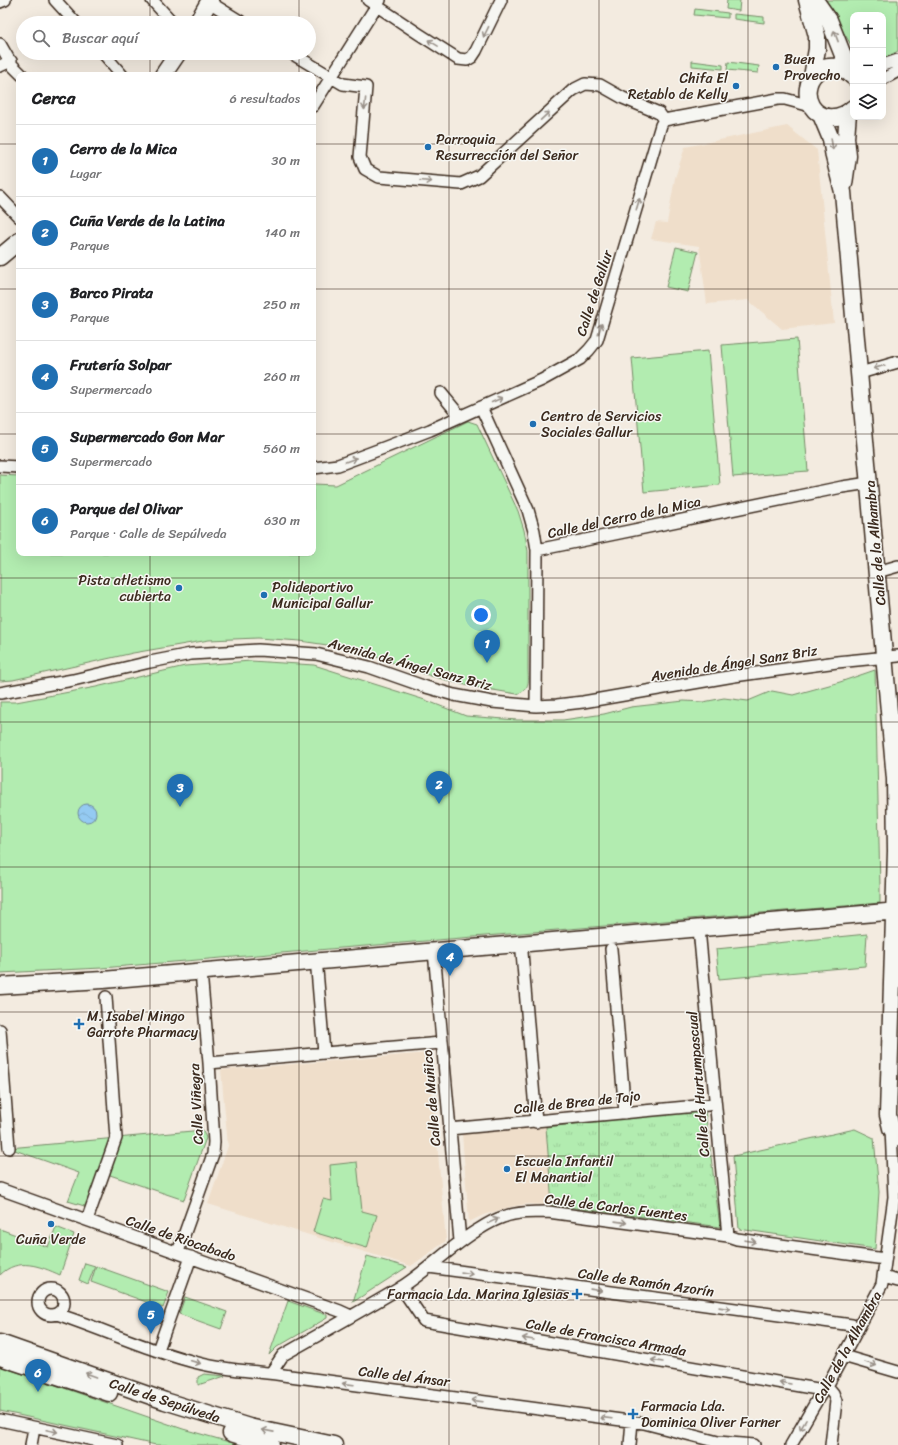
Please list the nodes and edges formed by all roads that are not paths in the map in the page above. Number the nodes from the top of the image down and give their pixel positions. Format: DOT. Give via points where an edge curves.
graph roads {
  1 [pos="5,0"];
  2 [pos="55,0"];
  3 [pos="152,0"];
  4 [pos="501,0"];
  5 [pos="808,0"];
  6 [pos="815,0"];
  7 [pos="209,1"];
  8 [pos="0,2"];
  9 [pos="375,2"];
  10 [pos="70,16"];
  11 [pos="167,16"];
  12 [pos="201,16"];
  13 [pos="232,16"];
  14 [pos="0,44"];
  15 [pos="109,60"];
  16 [pos="173,60"];
  17 [pos="302,60"];
  18 [pos="898,60"];
  19 [pos="10,61"];
  20 [pos="886,64"];
  21 [pos="0,66"];
  22 [pos="850,69"];
  23 [pos="898,71"];
  24 [pos="19,72"];
  25 [pos="119,72"];
  26 [pos="165,72"];
  27 [pos="850,73"];
  28 [pos="812,77"];
  29 [pos="886,77"];
  30 [pos="332,78"];
  31 [pos="316,102"];
  32 [pos="816,110"];
  33 [pos="850,110"];
  34 [pos="664,120"];
  35 [pos="843,192"];
  36 [pos="0,197"];
  37 [pos="16,214"];
  38 [pos="16,244"];
  39 [pos="0,257"];
  40 [pos="898,362"];
  41 [pos="860,373"];
  42 [pos="441,393"];
  43 [pos="481,407"];
  44 [pos="460,416"];
  45 [pos="0,466"];
  46 [pos="16,466"];
  47 [pos="316,468"];
  48 [pos="869,483"];
  49 [pos="537,550"];
  50 [pos="898,566"];
  51 [pos="877,572"];
  52 [pos="891,657"];
  53 [pos="0,693"];
  54 [pos="536,706"];
  55 [pos="895,911"];
  56 [pos="699,928"];
  57 [pos="611,949"];
  58 [pos="434,951"];
  59 [pos="522,952"];
  60 [pos="317,970"];
  61 [pos="201,972"];
  62 [pos="895,980"];
  63 [pos="0,986"];
  64 [pos="106,997"];
  65 [pos="0,1030"];
  66 [pos="441,1043"];
  67 [pos="324,1053"];
  68 [pos="894,1054"];
  69 [pos="209,1063"];
  70 [pos="708,1105"];
  71 [pos="625,1113"];
  72 [pos="536,1122"];
  73 [pos="894,1126"];
  74 [pos="449,1129"];
  75 [pos="9,1148"];
  76 [pos="0,1189"];
  77 [pos="896,1197"];
  78 [pos="87,1220"];
  79 [pos="728,1236"];
  80 [pos="460,1241"];
  81 [pos="178,1252"];
  82 [pos="191,1257"];
  83 [pos="885,1259"];
  84 [pos="429,1267"];
  85 [pos="883,1276"];
  86 [pos="898,1280"];
  87 [pos="401,1287"];
  88 [pos="57,1314"];
  89 [pos="351,1316"];
  90 [pos="856,1330"];
  91 [pos="0,1342"];
  92 [pos="158,1350"];
  93 [pos="843,1356"];
  94 [pos="0,1357"];
  95 [pos="898,1372"];
  96 [pos="271,1373"];
  97 [pos="825,1388"];
  98 [pos="0,1420"];
  99 [pos="632,1421"];
  100 [pos="34,1428"];
  101 [pos="31,1445"];
  102 [pos="117,1445"];
  103 [pos="271,1445"];
  104 [pos="334,1445"];
  105 [pos="630,1445"];
  106 [pos="754,1445"];
  107 [pos="791,1445"];
  108 [pos="831,1445"];
  1 -- 8 [label="street"];
  2 -- 10 [label="street"];
  3 -- 11 [label="street"];
  4 -- 9 [label="street, one-way" via="476,51 467,60 458,59"];
  5 -- 28 [label="street, Calle de la Alhambra" via="817,36"];
  22 -- 6 [label="street, one-way" via="829,20"];
  7 -- 12 [label="street"];
  7 -- 13 [label="street"];
  9 -- 30 [label="street"];
  14 -- 19 [label="street"];
  15 -- 25 [label="street"];
  16 -- 26 [label="street"];
  17 -- 30 [label="street"];
  18 -- 20 [label="street"];
  19 -- 21 [label="street"];
  19 -- 24 [label="street"];
  23 -- 29 [label="street"];
  27 -- 28 [label="street" via="830,66"];
  28 -- 32 [label="street, Calle de la Alhambra" via="807,89"];
  30 -- 31 [label="street"];
  30 -- 34 [label="street, one-way" via="343,84 366,87 360,157 365,169 379,177 461,184 479,176 573,90 585,84 600,85 659,113"];
  32 -- 33 [label="street" via="835,118"];
  32 -- 34 [label="street" via="778,99"];
  32 -- 35 [label="street, Calle de la Alhambra, one-way" via="831,138"];
  33 -- 35 [label="street, Calle de la Alhambra"];
  43 -- 34 [label="street, Calle de Gallur, one-way" via="542,380 580,359 597,340"];
  35 -- 41 [label="street, Calle de la Alhambra"];
  36 -- 37 [label="street"];
  38 -- 39 [label="street"];
  40 -- 41 [label="street, one-way"];
  41 -- 48 [label="street, Calle de la Alhambra"];
  42 -- 44 [label="street"];
  43 -- 44 [label="street, Calle de Gallur"];
  43 -- 49 [label="street, Calle del Cerro de la Mica" via="528,510"];
  47 -- 44 [label="street, Calle de Gallur, one-way" via="338,465"];
  45 -- 46 [label="street"];
  48 -- 49 [label="street, Calle del Cerro de la Mica"];
  48 -- 51 [label="street, Calle de la Alhambra"];
  49 -- 54 [label="street"];
  50 -- 51 [label="street"];
  51 -- 52 [label="street, Calle de la Alhambra"];
  52 -- 54 [label="street, Avenida de Ángel Sanz Briz" via="734,676 583,702"];
  52 -- 55 [label="street, Calle de la Alhambra" via="895,779"];
  53 -- 54 [label="street, Avenida de Ángel Sanz Briz" via="191,654 258,650 316,654 369,667 454,695"];
  55 -- 56 [label="street"];
  55 -- 62 [label="street, Calle de la Alhambra"];
  56 -- 58 [label="street"];
  56 -- 79 [label="street, Calle de Hurtumpascual"];
  57 -- 71 [label="street"];
  58 -- 61 [label="street"];
  58 -- 66 [label="street, Calle de Muñico"];
  59 -- 72 [label="street"];
  60 -- 67 [label="street"];
  61 -- 63 [label="street"];
  61 -- 69 [label="street, Calle Viñegra"];
  62 -- 68 [label="street, Calle de la Alhambra"];
  64 -- 78 [label="street" via="116,1138"];
  65 -- 75 [label="street"];
  66 -- 67 [label="street"];
  66 -- 74 [label="street, Calle de Muñico"];
  67 -- 69 [label="street"];
  68 -- 73 [label="street, Calle de la Alhambra"];
  69 -- 81 [label="street, Calle Viñegra" via="213,1154"];
  70 -- 71 [label="street, Calle de Brea de Tajo"];
  71 -- 72 [label="street, Calle de Brea de Tajo"];
  72 -- 74 [label="street, Calle de Brea de Tajo"];
  73 -- 77 [label="street, Calle de la Alhambra"];
  74 -- 80 [label="street, Calle de Muñico"];
  76 -- 78 [label="street, Calle de Riocabado"];
  77 -- 83 [label="street, Calle de la Alhambra"];
  78 -- 81 [label="street, Calle de Riocabado"];
  80 -- 79 [label="street, Calle de Carlos Fuentes, one-way" via="502,1217 533,1212"];
  79 -- 83 [label="street, Calle de Carlos Fuentes, one-way"];
  80 -- 84 [label="street, Calle de Carlos Fuentes"];
  81 -- 82 [label="street, Calle de Riocabado"];
  82 -- 89 [label="street, Calle de Riocabado"];
  82 -- 92 [label="street"];
  83 -- 85 [label="street, Calle de la Alhambra"];
  84 -- 87 [label="street, Calle de Carlos Fuentes"];
  84 -- 90 [label="street, Calle de Ramón Azorín, one-way" via="852,1325"];
  85 -- 86 [label="street"];
  85 -- 90 [label="street, Calle de la Alhambra" via="882,1284"];
  87 -- 89 [label="street, Calle de Carlos Fuentes"];
  97 -- 87 [label="street, Calle de Francisca Armada, one-way" via="424,1321"];
  88 -- 92 [label="street, Calle del Ánsar"];
  89 -- 96 [label="street, Calle de Carlos Fuentes" via="283,1355"];
  90 -- 93 [label="street, Calle de la Alhambra"];
  104 -- 91 [label="street, Calle de Sepúlveda, one-way" via="249,1427 165,1402"];
  92 -- 96 [label="street, Calle del Ánsar, one-way" via="226,1370"];
  93 -- 95 [label="street, one-way"];
  93 -- 97 [label="street, Calle de la Alhambra"];
  94 -- 103 [label="street, Calle de Sepúlveda"];
  99 -- 96 [label="street, Calle del Ánsar, one-way"];
  97 -- 107 [label="street, Calle de la Alhambra, one-way"];
  97 -- 108 [label="street" via="834,1393 836,1401"];
  98 -- 100 [label="street"];
  99 -- 105 [label="street"];
  99 -- 106 [label="street, Calle del Ánsar" via="718,1442"];
  100 -- 101 [label="street"];
  100 -- 102 [label="street, one-way"];
}
